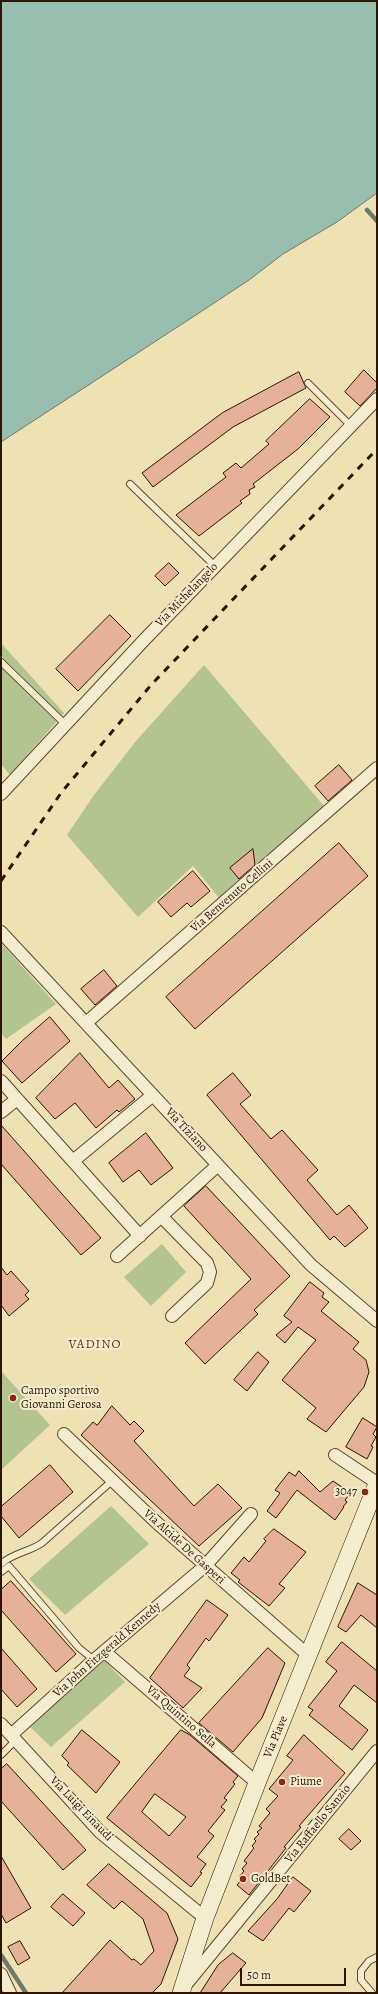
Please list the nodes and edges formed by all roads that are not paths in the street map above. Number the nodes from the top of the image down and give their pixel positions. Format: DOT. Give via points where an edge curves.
graph roads {
  1 [pos="308,383"];
  2 [pos="377,399"];
  3 [pos="352,423"];
  4 [pos="130,484"];
  5 [pos="215,566"];
  6 [pos="1,662"];
  7 [pos="66,725"];
  8 [pos="377,768"];
  9 [pos="1,794"];
  10 [pos="1,932"];
  11 [pos="86,1023"];
  12 [pos="1,1081"];
  13 [pos="153,1095"];
  14 [pos="17,1099"];
  15 [pos="1,1112"];
  16 [pos="73,1161"];
  17 [pos="218,1165"];
  18 [pos="161,1216"];
  19 [pos="140,1236"];
  20 [pos="117,1256"];
  21 [pos="172,1316"];
  22 [pos="377,1320"];
  23 [pos="64,1434"];
  24 [pos="334,1455"];
  25 [pos="112,1480"];
  26 [pos="377,1483"];
  27 [pos="251,1514"];
  28 [pos="1,1564"];
  29 [pos="205,1566"];
  30 [pos="1,1572"];
  31 [pos="105,1652"];
  32 [pos="309,1656"];
  33 [pos="94,1660"];
  34 [pos="1,1724"];
  35 [pos="13,1738"];
  36 [pos="377,1751"];
  37 [pos="1,1755"];
  38 [pos="257,1783"];
  39 [pos="205,1918"];
  40 [pos="377,1957"];
  41 [pos="1,1974"];
  42 [pos="181,1991"];
  43 [pos="10,1993"];
  44 [pos="372,1993"];
  1 -- 3 [label="lane"];
  2 -- 3 [label="street, Via Michelangelo"];
  3 -- 5 [label="street, Via Michelangelo"];
  4 -- 5 [label="lane"];
  5 -- 7 [label="street, Via Michelangelo"];
  6 -- 7 [label="lane"];
  7 -- 9 [label="street, Via Michelangelo"];
  8 -- 11 [label="street, Via Benvenuto Cellini"];
  10 -- 11 [label="street, Via Tiziano"];
  11 -- 13 [label="street, Via Tiziano"];
  12 -- 14 [label="street"];
  13 -- 16 [label="street"];
  13 -- 17 [label="street, Via Tiziano"];
  14 -- 15 [label="street"];
  14 -- 16 [label="street"];
  16 -- 19 [label="street"];
  17 -- 18 [label="street"];
  17 -- 22 [label="street, Via Tiziano" via="311,1265"];
  18 -- 19 [label="street"];
  18 -- 21 [label="street" via="207,1263 210,1272 207,1283"];
  19 -- 20 [label="street"];
  23 -- 25 [label="street, Via Alcide De Gasperi"];
  24 -- 26 [label="street"];
  25 -- 28 [label="lane" via="38,1546 16,1554"];
  25 -- 29 [label="street, Via Alcide De Gasperi"];
  26 -- 32 [label="main road, Via Piave"];
  27 -- 29 [label="street, Via John Fitzgerald Kennedy"];
  29 -- 31 [label="street, Via John Fitzgerald Kennedy"];
  29 -- 32 [label="street, Via Alcide De Gasperi"];
  30 -- 33 [label="lane" via="9,1566 79,1648"];
  31 -- 33 [label="street, Via John Fitzgerald Kennedy"];
  31 -- 38 [label="street, Via Quintino Sella"];
  32 -- 38 [label="main road, Via Piave"];
  33 -- 35 [label="street, Via John Fitzgerald Kennedy"];
  34 -- 35 [label="street, Via Luigi Einaudi"];
  35 -- 37 [label="lane"];
  35 -- 39 [label="street, Via Luigi Einaudi" via="100,1832"];
  36 -- 42 [label="street, Via Raffaello Sanzio"];
  38 -- 39 [label="main road, Via Piave"];
  39 -- 42 [label="main road, Via Piave"];
  40 -- 44 [label="lane" via="368,1961 360,1971 361,1980"];
  41 -- 43 [label="street"];
}
